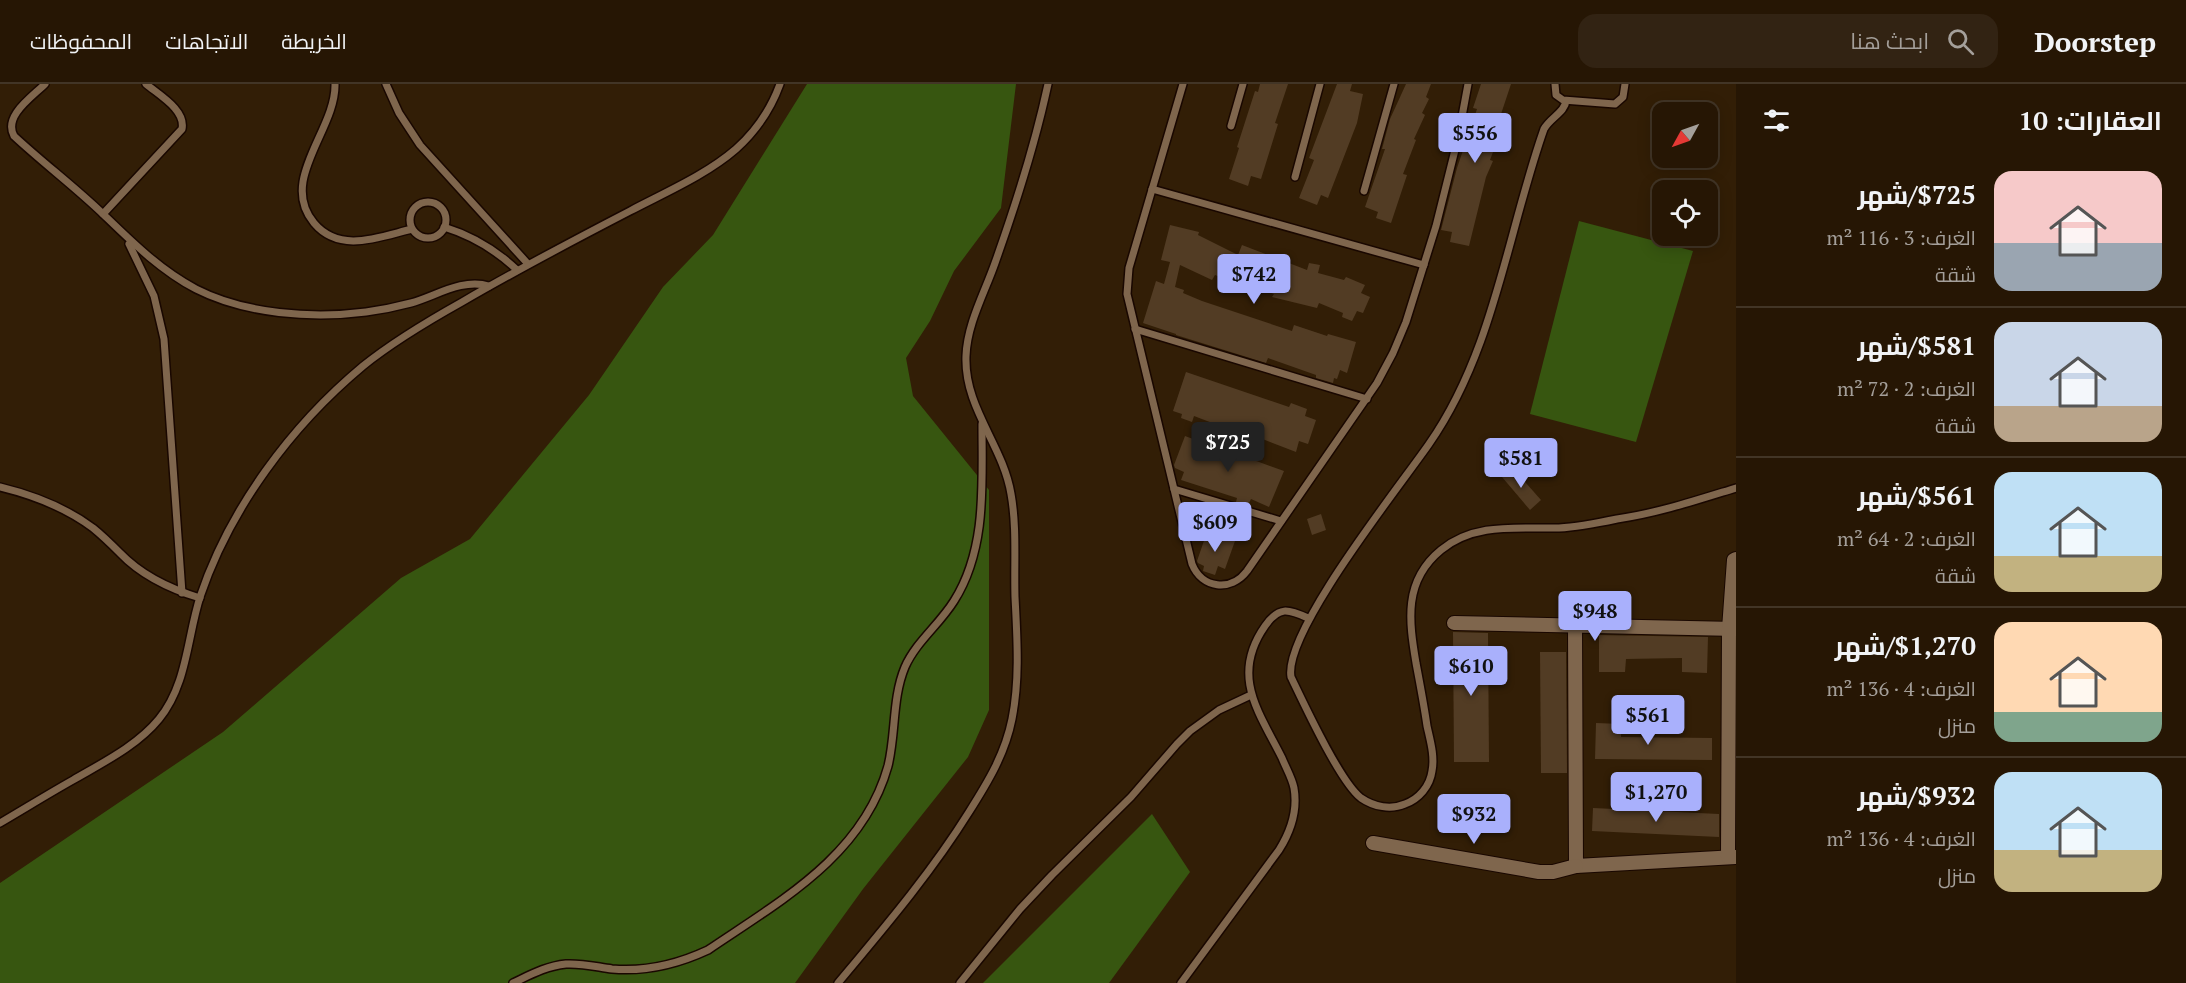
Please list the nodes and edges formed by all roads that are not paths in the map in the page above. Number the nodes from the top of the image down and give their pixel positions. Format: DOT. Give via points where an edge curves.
graph roads {
  1 [pos="45,84"];
  2 [pos="146,84"];
  3 [pos="334,84"];
  4 [pos="386,84"];
  5 [pos="780,84"];
  6 [pos="1048,84"];
  7 [pos="1182,84"];
  8 [pos="1243,84"];
  9 [pos="1320,84"];
  10 [pos="1394,84"];
  11 [pos="1468,84"];
  12 [pos="1555,84"];
  13 [pos="1625,84"];
  14 [pos="1566,100"];
  15 [pos="1231,126"];
  16 [pos="1295,177"];
  17 [pos="1152,189"];
  18 [pos="1364,191"];
  19 [pos="103,214"];
  20 [pos="444,227"];
  21 [pos="412,229"];
  22 [pos="125,236"];
  23 [pos="528,264"];
  24 [pos="1424,265"];
  25 [pos="517,270"];
  26 [pos="489,286"];
  27 [pos="1135,329"];
  28 [pos="1367,399"];
  29 [pos="982,424"];
  30 [pos="0,487"];
  31 [pos="1736,488"];
  32 [pos="1174,489"];
  33 [pos="1281,521"];
  34 [pos="1736,559"];
  35 [pos="182,593"];
  36 [pos="200,598"];
  37 [pos="1308,618"];
  38 [pos="1454,623"];
  39 [pos="1575,626"];
  40 [pos="1733,629"];
  41 [pos="1251,694"];
  42 [pos="0,823"];
  43 [pos="1373,843"];
  44 [pos="1732,857"];
  45 [pos="1575,866"];
  46 [pos="513,983"];
  47 [pos="838,983"];
  48 [pos="960,983"];
  49 [pos="1181,983"];
  1 -- 19 [label="lane" via="14,117 11,131"];
  2 -- 19 [label="lane" via="180,113 182,129"];
  3 -- 21 [label="lane" via="332,105 302,184 306,211 324,232 350,242"];
  4 -- 23 [label="lane" via="414,137"];
  5 -- 23 [label="lane" via="757,127 723,159"];
  6 -- 29 [label="lane" via="1020,190 968,338 967,375"];
  7 -- 17 [label="lane"];
  8 -- 15 [label="lane"];
  9 -- 16 [label="lane"];
  10 -- 18 [label="lane"];
  11 -- 24 [label="lane"];
  12 -- 14 [label="lane" via="1556,95"];
  13 -- 14 [label="lane" via="1618,102"];
  14 -- 37 [label="lane" via="1563,109 1544,129 1485,332 1461,389 1430,443"];
  17 -- 24 [label="lane"];
  17 -- 27 [label="lane" via="1127,277 1126,294"];
  19 -- 22 [label="lane"];
  20 -- 21 [label="lane" via="431,237 420,236"];
  20 -- 21 [label="lane" via="442,210 426,202 412,212"];
  20 -- 25 [label="lane" via="491,248"];
  22 -- 26 [label="lane" via="196,289 269,310 359,313 410,303 464,284"];
  22 -- 35 [label="lane" via="154,296 164,339"];
  23 -- 25 [label="lane"];
  24 -- 28 [label="lane" via="1400,338"];
  25 -- 26 [label="lane"];
  26 -- 36 [label="lane" via="409,333 315,411 254,488 222,544"];
  27 -- 28 [label="lane"];
  27 -- 32 [label="lane"];
  28 -- 33 [label="lane"];
  29 -- 46 [label="lane" via="980,522 972,563 954,601 914,650 904,670 888,766 874,803 853,836 800,888 695,956 649,969 554,966"];
  29 -- 47 [label="lane" via="1003,465 1013,510 1017,679 1007,739 989,780 943,851 896,915"];
  30 -- 35 [label="lane" via="38,498 76,516 149,576"];
  31 -- 37 [label="lane" via="1602,522 1562,528 1481,531 1450,544 1433,558 1417,583 1410,614 1432,772 1425,789 1404,805 1387,807 1361,798 1340,771 1293,682 1290,663"];
  32 -- 33 [label="lane"];
  32 -- 33 [label="lane" via="1192,564 1210,584 1231,584 1243,576"];
  34 -- 40 [label="street"];
  35 -- 36 [label="lane"];
  36 -- 42 [label="lane" via="177,687 158,720 112,757"];
  37 -- 41 [label="lane" via="1286,610 1270,619 1251,655"];
  38 -- 39 [label="street"];
  39 -- 40 [label="street"];
  39 -- 45 [label="street"];
  40 -- 44 [label="street"];
  41 -- 48 [label="lane" via="1190,731 1020,909"];
  41 -- 49 [label="lane" via="1292,780 1292,822 1279,850"];
  43 -- 45 [label="street" via="1539,872"];
  44 -- 45 [label="street"];
}
